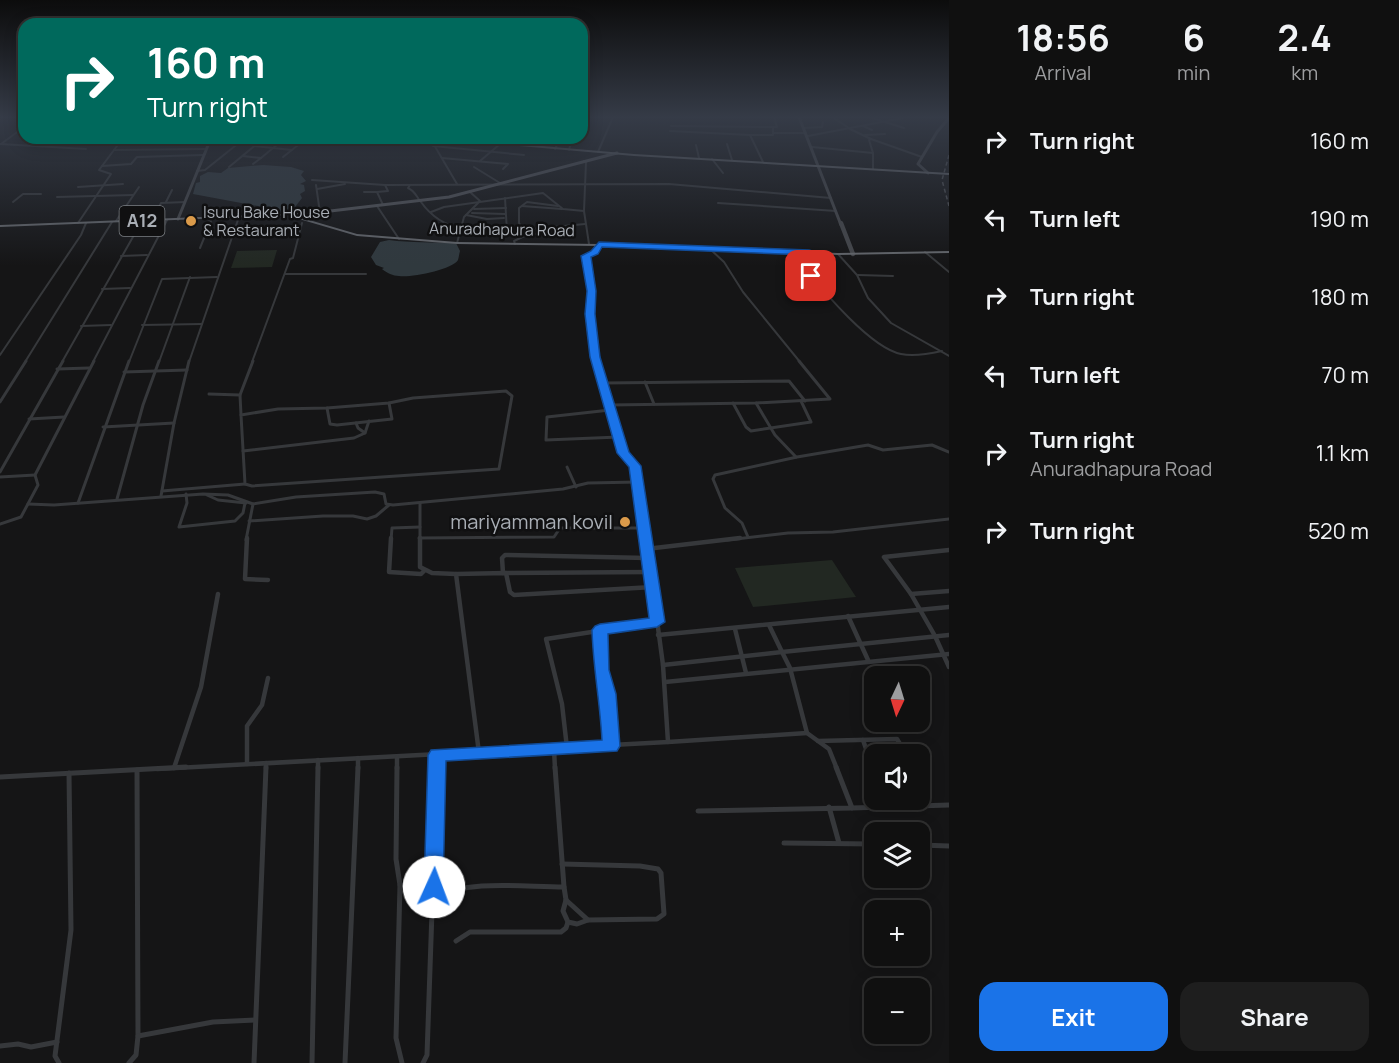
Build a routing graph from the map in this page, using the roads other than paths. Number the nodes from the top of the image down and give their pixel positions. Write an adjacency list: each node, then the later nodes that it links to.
1 (102, 166): 20 (street)
2 (819, 166): 40 (street)
3 (199, 167): 14 (street)
4 (209, 167): 14 (street)
5 (447, 167): 22 (street)
6 (474, 167): 23 (street)
7 (563, 167): 23 (main road)
8 (586, 167): 24 (street)
9 (718, 167): 15 (street)
10 (827, 167): 13 (highway)
11 (873, 167): 13 (street)
12 (921, 167): 16 (street)
13 (873, 170): 16 (highway)
14 (197, 171): 45 (street)
15 (723, 173)
16 (928, 173): 17 (highway)
17 (949, 174)
18 (312, 180): 19 (street)
19 (351, 183): 26 (street); 30 (street)
20 (105, 184): 21 (street); 28 (street); 36 (street)
21 (123, 184)
22 (457, 184): 23 (street); 27 (street)
23 (499, 184): 24 (street); 34 (main road)
24 (585, 184): 40 (street); 54 (street)
25 (316, 185): 30 (street)
26 (385, 185): 27 (street); 33 (street)
27 (410, 185): 41 (street)
28 (78, 187)
29 (139, 187): 37 (street)
30 (317, 189): 57 (street)
31 (171, 190): 44 (street)
32 (364, 192): 33 (street)
33 (377, 192): 47 (street)
34 (470, 192): 41 (main road); 42 (street)
35 (41, 194): 43 (street)
36 (99, 195): 37 (street); 38 (street); 70 (street)
37 (133, 195): 68 (street)
38 (57, 197)
39 (505, 198): 42 (street); 50 (street); 51 (street)
40 (831, 198): 55 (street)
41 (419, 201): 47 (main road); 56 (street)
42 (480, 201): 52 (street); 56 (street)
43 (13, 202)
44 (166, 202): 45 (street); 67 (street)
45 (185, 202): 65 (street)
46 (717, 203): 55 (street)
47 (382, 205): 48 (main road)
48 (377, 206): 57 (main road); 82 (street)
49 (522, 206): 50 (street); 53 (street); 78 (street)
50 (559, 206): 53 (street)
51 (506, 208): 52 (street); 59 (street)
52 (474, 209): 58 (street)
53 (563, 209): 54 (street)
54 (584, 211): 72 (street)
55 (836, 211): 94 (street)
56 (430, 212): 75 (street)
57 (318, 213): 61 (main road)
58 (467, 214): 59 (street); 63 (street); 75 (street)
59 (504, 216): 63 (street); 79 (street)
60 (239, 217): 61 (highway, Anuradhapura Road / A12); 62 (highway, A12); 103 (street)
61 (303, 217): 82 (highway, Anuradhapura Road / A12); 98 (street)
62 (206, 218): 65 (highway, A12); 88 (street)
63 (483, 218): 69 (street)
64 (167, 219): 65 (highway, A12); 67 (highway, A12); 95 (street)
65 (178, 219)
66 (142, 220): 67 (highway, A12); 68 (highway, A12); 96 (street)
67 (153, 220)
68 (114, 221): 71 (highway, A12); 124 (street)
69 (481, 222)
70 (78, 223): 71 (highway, A12); 73 (highway, A12)
71 (86, 223): 112 (street)
72 (585, 224): 74 (street); 86 (street)
73 (0, 226)
74 (565, 226): 76 (street); 81 (street)
75 (460, 228): 80 (street)
76 (540, 229): 78 (street); 81 (street)
77 (432, 231): 80 (street)
78 (524, 231): 79 (street)
79 (507, 232): 80 (street)
80 (460, 233): 83 (street)
81 (542, 233): 84 (street); 85 (street)
82 (399, 239): 83 (highway, Anuradhapura Road / A12)
83 (457, 243): 84 (highway, Anuradhapura Road / A12)
84 (515, 244): 85 (highway, Anuradhapura Road / A12)
85 (541, 244): 86 (highway, Anuradhapura Road / A12)
86 (589, 244): 87 (highway, Anuradhapura Road / A12)
87 (599, 244): 89 (highway, Anuradhapura Road / A12); 120 (street)
88 (200, 248)
89 (710, 249): 92 (highway, Anuradhapura Road / A12); 123 (street)
90 (925, 252): 91 (highway, Anuradhapura Road / A12); 94 (highway, Anuradhapura Road / A12); 97 (street)
91 (949, 252)
92 (809, 253): 93 (highway, Anuradhapura Road / A12); 111 (street)
93 (838, 254): 94 (highway, Anuradhapura Road / A12); 100 (street)
94 (854, 254)
95 (148, 255): 96 (street); 104 (street)
96 (121, 256): 105 (street)
97 (949, 272)
98 (285, 274): 99 (street); 122 (street)
99 (366, 274)
100 (858, 275): 101 (street); 111 (street)
101 (893, 276)
102 (190, 277): 103 (street); 106 (street); 110 (street)
103 (217, 277): 107 (street)
104 (131, 288): 105 (street); 108 (street)
105 (102, 289): 109 (street)
106 (172, 324): 107 (street); 110 (street); 117 (street)
107 (202, 324): 116 (street)
108 (112, 325): 109 (street); 114 (street)
109 (81, 326): 115 (street)
110 (142, 326): 118 (street)
111 (942, 351): 113 (street)
112 (0, 355)
113 (949, 356)
114 (90, 368): 115 (street); 132 (street)
115 (57, 369): 133 (street)
116 (187, 370): 117 (street); 135 (street)
117 (154, 371): 118 (street); 137 (street)
118 (124, 372): 138 (street)
119 (645, 382): 120 (street); 123 (street); 128 (street)
120 (603, 383): 130 (street)
121 (209, 394): 122 (street)
122 (240, 395): 131 (street)
123 (803, 401): 127 (street); 139 (street)
124 (0, 402)
125 (389, 403): 129 (street); 134 (street); 150 (street)
126 (733, 403): 127 (street); 128 (street); 139 (street)
127 (756, 403): 139 (street)
128 (654, 404): 130 (street)
129 (327, 408): 131 (street); 136 (street)
130 (610, 408): 141 (street); 141 (street)
131 (240, 415): 142 (street)
132 (64, 417): 133 (street); 147 (street)
133 (29, 419): 146 (street)
134 (369, 421): 136 (street); 140 (street)
135 (174, 423): 137 (street); 152 (street)
136 (356, 423): 140 (street)
137 (137, 425): 138 (street); 155 (street)
138 (103, 427): 156 (street)
139 (770, 428): 144 (street)
140 (365, 433): 142 (street)
141 (619, 437): 149 (street)
142 (243, 451): 150 (street)
143 (949, 452): 144 (street)
144 (797, 457): 167 (street)
145 (567, 467): 151 (street)
146 (0, 472)
147 (35, 476): 148 (street); 159 (street)
148 (0, 477)
149 (638, 482): 151 (street); 166 (street)
150 (245, 484): 152 (street)
151 (576, 487): 158 (street)
152 (161, 494): 153 (street); 155 (street)
153 (186, 494): 154 (street); 157 (street)
154 (203, 494): 157 (street); 160 (street)
155 (117, 500): 156 (street)
156 (78, 503): 159 (street)
157 (245, 503): 160 (street)
158 (420, 503): 161 (street); 165 (street)
159 (28, 504): 164 (street)
160 (253, 504): 161 (street); 163 (street)
161 (389, 505): 163 (street)
162 (949, 519): 167 (street)
163 (249, 521): 176 (street)
164 (0, 524)
165 (420, 527): 168 (street); 172 (street)
166 (644, 528): 168 (street); 169 (street)
167 (748, 537): 169 (street)
168 (419, 538): 172 (street)
169 (646, 549): 171 (street)
170 (949, 550): 180 (street)
171 (647, 558): 173 (street); 174 (street)
172 (424, 571): 175 (street)
173 (651, 572): 174 (street); 177 (street)
174 (505, 573): 175 (street); 177 (street)
175 (456, 574): 212 (street)
176 (268, 580)
177 (653, 587): 184 (street)
178 (949, 591): 180 (street)
179 (218, 594): 219 (street)
180 (911, 594): 182 (street)
181 (949, 607): 182 (street)
182 (919, 609): 183 (street); 190 (street)
183 (848, 616): 185 (street); 191 (street)
184 (657, 622): 187 (street); 188 (street)
185 (769, 625): 186 (street); 192 (street)
186 (735, 629): 188 (street); 195 (street)
187 (600, 630): 209 (street); 210 (street)
188 (658, 635): 197 (street)
189 (949, 635): 190 (street)
190 (935, 636): 191 (street); 193 (street)
191 (860, 643): 192 (street); 196 (street)
192 (782, 652): 195 (street); 199 (street)
193 (942, 654): 194 (street); 196 (street); 198 (street)
194 (949, 654)
195 (741, 656): 197 (street); 200 (street)
196 (868, 660): 199 (street)
197 (663, 665): 202 (street)
198 (949, 667)
199 (790, 668): 200 (street); 203 (street)
200 (746, 673): 202 (street)
201 (268, 678): 217 (street)
202 (665, 682): 206 (street)
203 (807, 733): 205 (street); 206 (street)
204 (863, 740): 205 (street); 207 (street); 208 (street)
205 (817, 741): 226 (street)
206 (668, 742): 209 (street)
207 (864, 744)
208 (901, 744)
209 (611, 746): 210 (street)
210 (567, 748): 211 (street)
211 (554, 749): 212 (street); 234 (street)
212 (479, 753): 213 (street)
213 (437, 755): 214 (street); 236 (street)
214 (397, 757): 215 (street); 235 (street)
215 (358, 758): 216 (street); 251 (street)
216 (318, 760): 218 (street); 250 (street)
217 (247, 764): 218 (street); 219 (street)
218 (266, 764): 243 (street)
219 (174, 768): 220 (street)
220 (137, 770): 221 (street); 244 (street)
221 (69, 773): 222 (street); 245 (street)
222 (0, 777)
223 (949, 805): 224 (street)
224 (930, 806)
225 (829, 807): 226 (street); 228 (street); 230 (street)
226 (852, 808): 227 (street)
227 (864, 808)
228 (698, 811)
229 (784, 843): 230 (street)
230 (839, 843): 231 (street)
231 (864, 844)
232 (930, 845): 233 (street)
233 (949, 846)
234 (562, 864): 237 (street); 240 (street)
235 (400, 885): 236 (street); 252 (street)
236 (434, 887): 238 (street)
237 (564, 887): 238 (street); 239 (street)
238 (432, 898): 253 (street)
239 (566, 900): 240 (street); 241 (street)
240 (588, 920): 241 (street)
241 (568, 922): 242 (street)
242 (456, 941)
243 (255, 1020): 244 (street); 249 (street)
244 (138, 1036): 248 (street)
245 (57, 1042): 246 (street); 247 (street)
246 (0, 1046)
247 (59, 1063)
248 (129, 1063)
249 (254, 1063)
250 (312, 1063)
251 (345, 1063)
252 (402, 1063)
253 (423, 1063)

